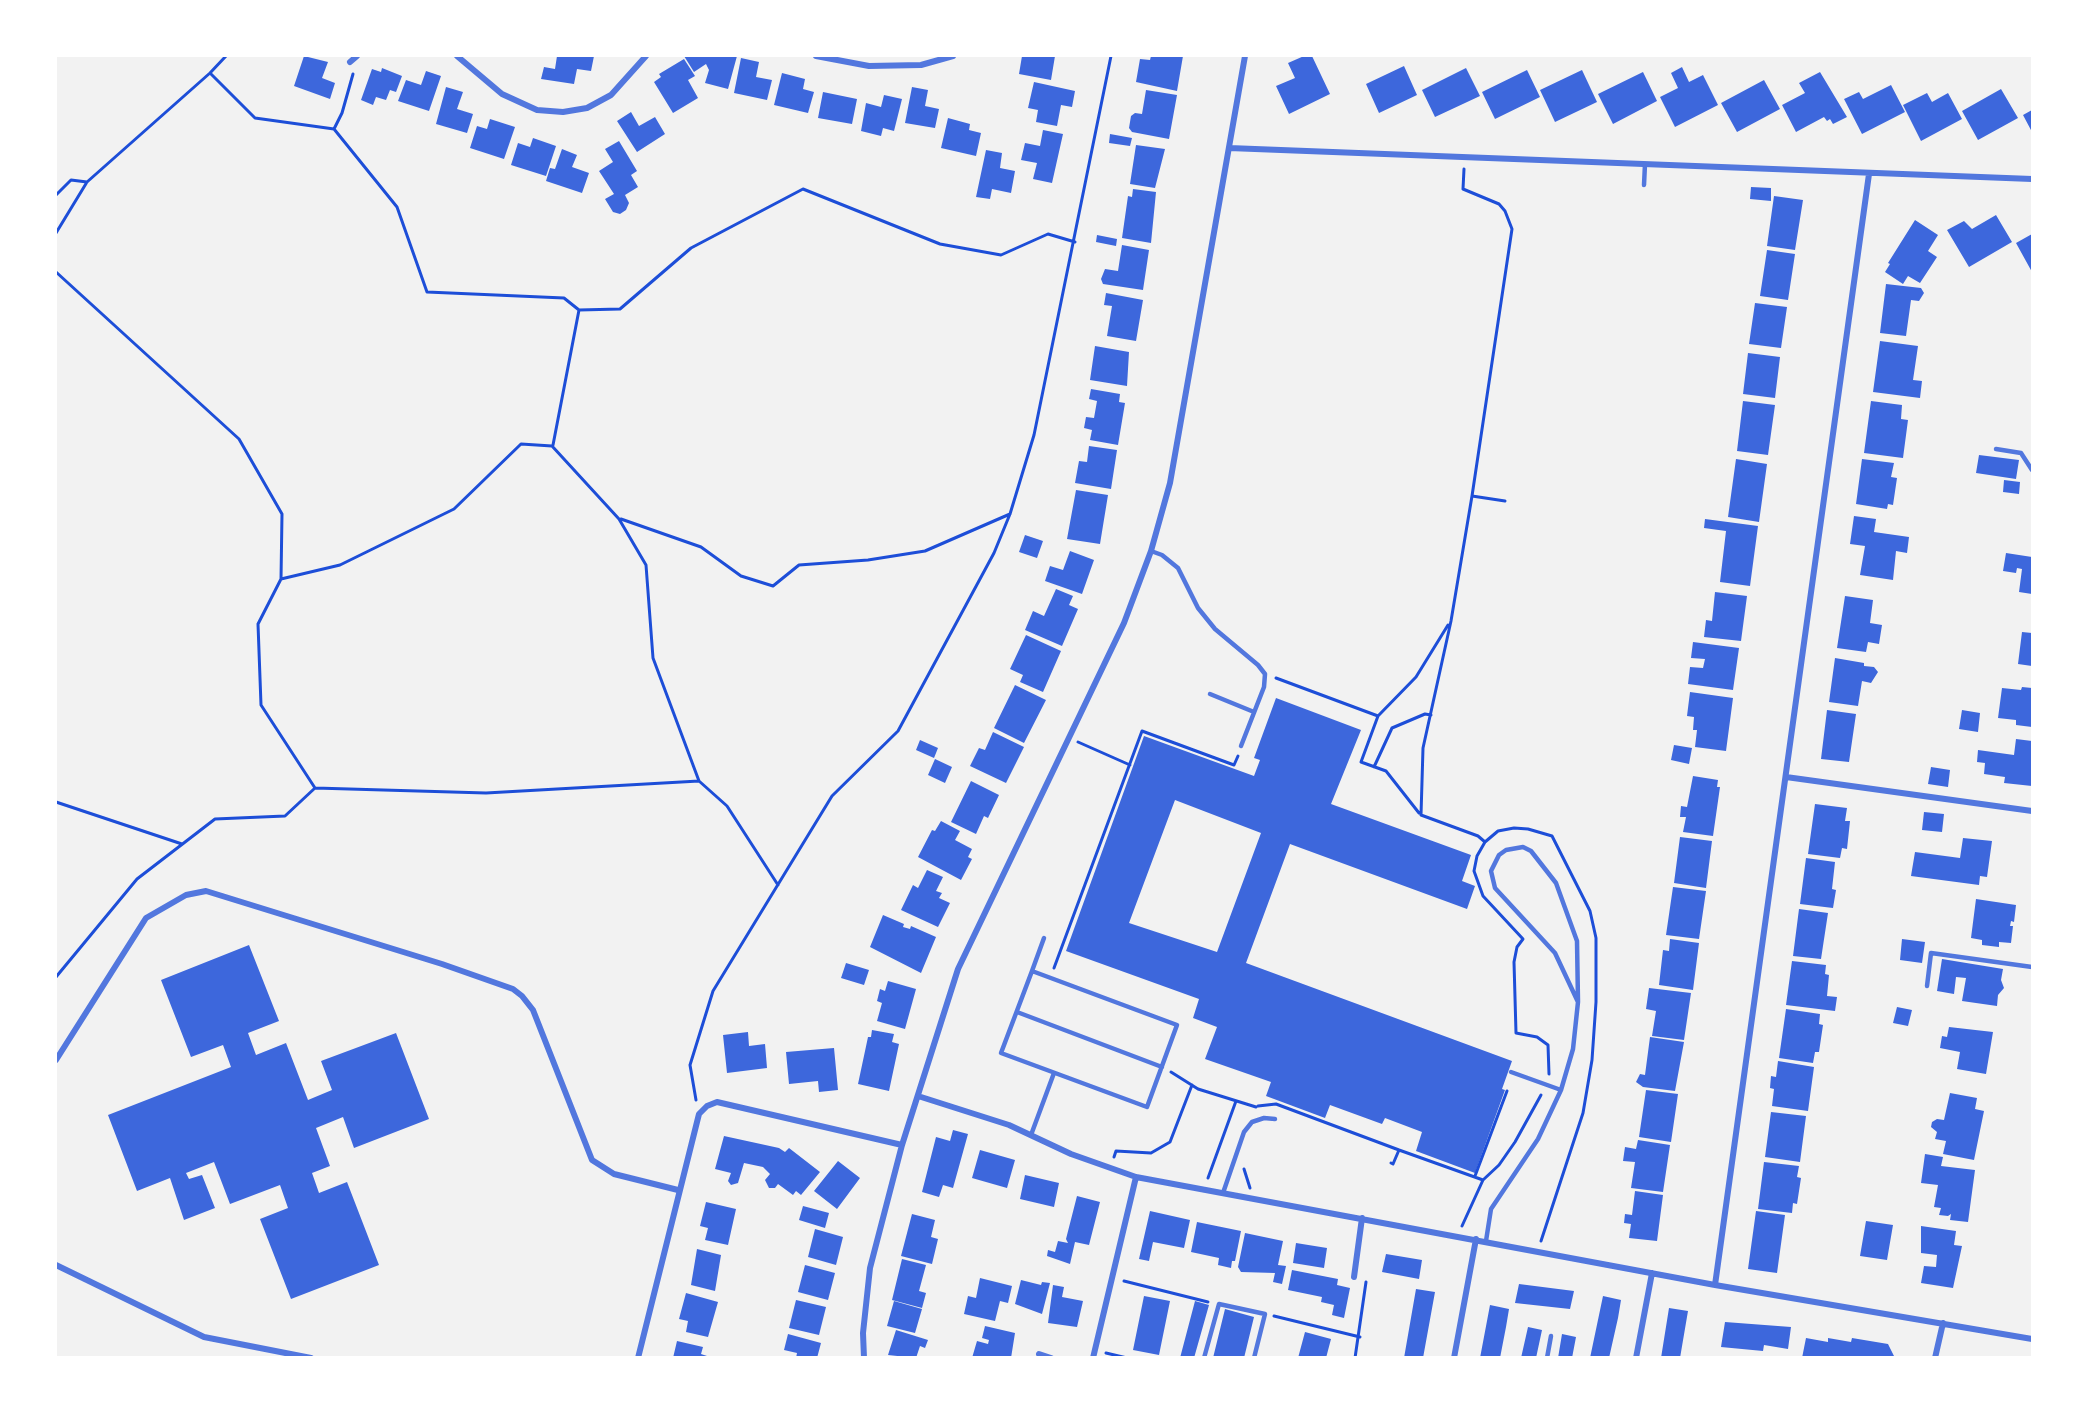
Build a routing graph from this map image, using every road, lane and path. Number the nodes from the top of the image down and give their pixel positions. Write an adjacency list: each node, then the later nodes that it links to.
1 (226, 56): 10 (path)
2 (357, 56): 9 (street)
3 (458, 56): 4 (street)
4 (646, 56)
5 (816, 56): 6 (street)
6 (953, 56)
7 (1111, 56): 21 (path)
8 (1245, 56): 12 (street)
9 (350, 63): 11 (path)
10 (210, 73): 11 (path); 17 (path)
11 (334, 129): 23 (path)
12 (1229, 148): 13 (street); 31 (street)
13 (1466, 158): 14 (street); 27 (path)
14 (1645, 164): 15 (street); 18 (lane)
15 (1869, 174): 16 (street); 43 (street)
16 (2032, 179)
17 (87, 182): 19 (path); 20 (path)
18 (1644, 185)
19 (56, 195)
20 (56, 233)
21 (1075, 242): 23 (path); 29 (path)
22 (56, 272): 32 (path)
23 (579, 310): 24 (path)
24 (552, 446): 30 (path); 32 (path)
25 (1995, 449): 26 (lane)
26 (2032, 470)
27 (1472, 496): 28 (path); 33 (path)
28 (1504, 501)
29 (1010, 514): 30 (path); 51 (path)
30 (619, 519): 44 (path)
31 (1151, 551): 34 (lane); 68 (street)
32 (281, 579): 45 (path)
33 (1451, 621): 37 (path); 38 (path)
34 (1265, 674): 36 (lane); 38 (path)
35 (1210, 694): 36 (lane)
36 (1254, 712): 40 (lane)
37 (1431, 715): 42 (path); 48 (path)
38 (1378, 716): 42 (path)
39 (1079, 743): 41 (path)
40 (1241, 746): 41 (path)
41 (1130, 765): 56 (path)
42 (1374, 767): 48 (path)
43 (1786, 777): 47 (street); 97 (street)
44 (699, 781): 45 (path); 51 (path)
45 (315, 788): 50 (path)
46 (56, 802): 50 (path)
47 (2032, 811)
48 (1420, 815): 49 (path)
49 (1485, 842): 65 (path); 91 (path)
50 (182, 844): 55 (path)
51 (778, 885): 71 (path)
52 (1044, 938): 54 (lane)
53 (2032, 967): 57 (lane)
54 (1032, 971): 56 (lane); 59 (lane)
55 (56, 976)
56 (1050, 978): 61 (lane)
57 (1927, 986)
58 (1578, 1002): 58 (lane); 66 (lane)
59 (1017, 1012): 61 (lane); 63 (lane)
60 (56, 1060): 83 (street)
61 (1162, 1067): 63 (lane); 64 (path)
62 (1511, 1072): 65 (lane)
63 (1054, 1073): 74 (lane)
64 (1192, 1085): 69 (path); 79 (path)
65 (1545, 1085): 66 (lane); 82 (path)
66 (1561, 1090): 90 (lane)
67 (1507, 1091): 80 (path)
68 (918, 1096): 74 (street); 75 (street)
69 (1236, 1101): 70 (path); 84 (path)
70 (1256, 1107): 73 (path); 76 (path)
71 (699, 1114): 75 (street); 83 (street)
72 (1275, 1119): 73 (lane)
73 (1260, 1120): 85 (lane)
74 (1031, 1135): 79 (street)
75 (902, 1145): 108 (street)
76 (1399, 1150): 78 (path); 80 (path)
77 (1248, 1158): 86 (path)
78 (1391, 1163)
79 (1110, 1170): 81 (street)
80 (1475, 1176): 82 (path)
81 (1136, 1177): 84 (street); 95 (street)
82 (1483, 1180): 88 (path)
83 (678, 1190): 107 (street)
84 (1206, 1190): 85 (street)
85 (1223, 1193): 86 (street)
86 (1248, 1198): 87 (street)
87 (1362, 1218): 88 (street); 94 (street)
88 (1460, 1236): 89 (street)
89 (1476, 1239): 90 (street); 114 (street)
90 (1486, 1241): 91 (street)
91 (1539, 1252): 93 (street)
92 (56, 1265): 106 (street)
93 (1652, 1273): 97 (street); 116 (street)
94 (1354, 1277)
95 (1112, 1278): 98 (path); 105 (street)
96 (1366, 1279): 102 (path)
97 (1715, 1285): 100 (street)
98 (1218, 1304): 99 (lane); 111 (lane)
99 (1265, 1314): 102 (path); 112 (lane)
100 (1943, 1323): 103 (street); 117 (street)
101 (1551, 1336): 115 (lane)
102 (1360, 1337): 113 (path)
103 (2032, 1339)
104 (1039, 1354): 109 (street)
105 (1094, 1354): 110 (path)
106 (311, 1358)
107 (638, 1358)
108 (864, 1358)
109 (1051, 1358)
110 (1127, 1358)
111 (1204, 1358)
112 (1254, 1358)
113 (1355, 1358)
114 (1455, 1358)
115 (1547, 1358)
116 (1636, 1358)
117 (1935, 1358)

